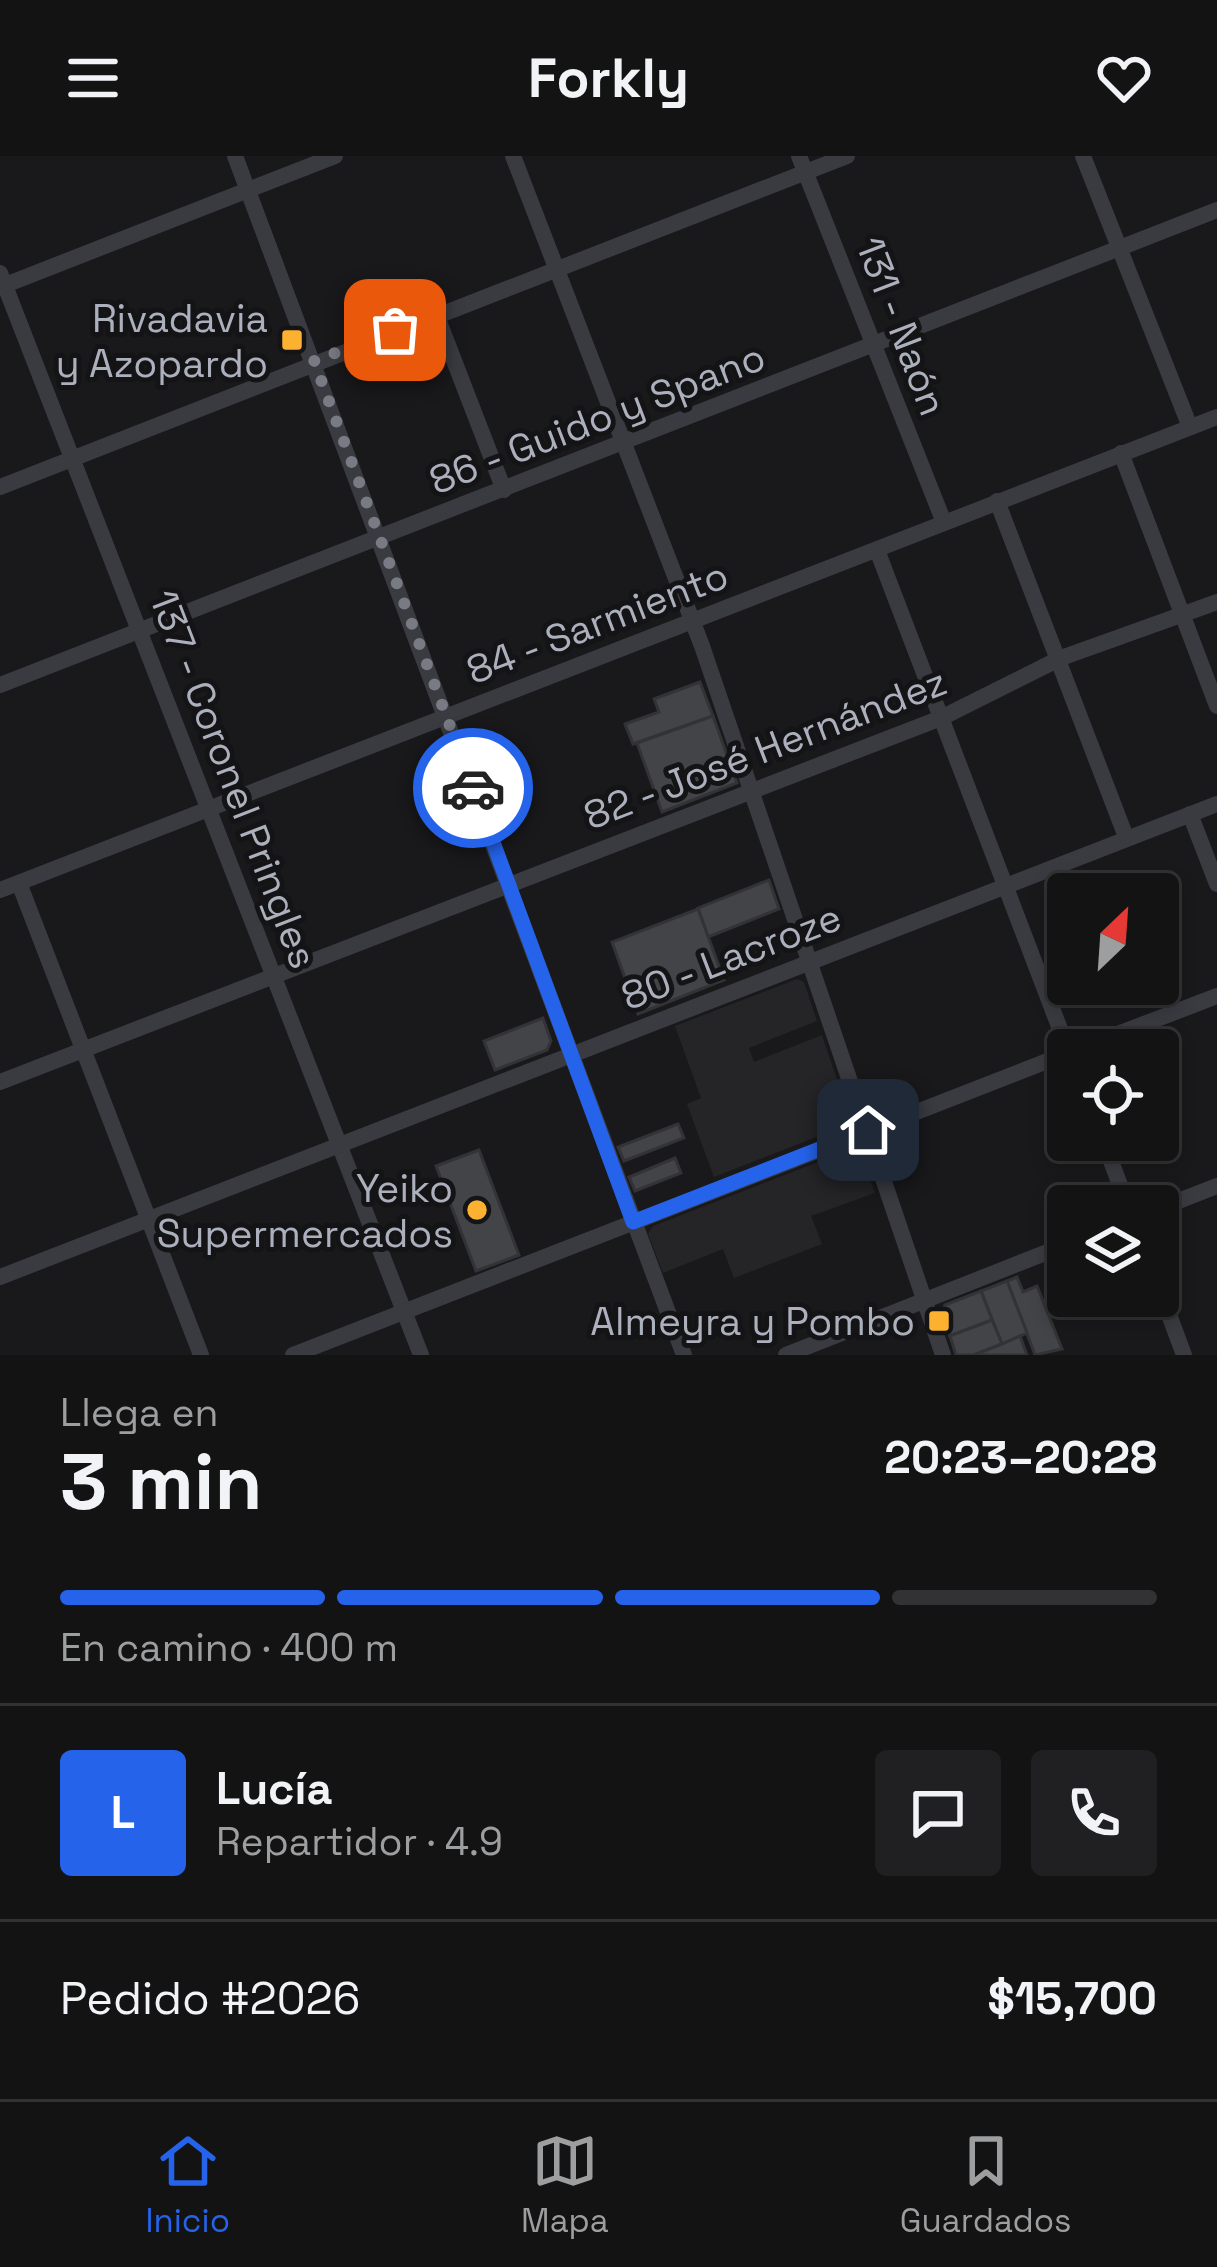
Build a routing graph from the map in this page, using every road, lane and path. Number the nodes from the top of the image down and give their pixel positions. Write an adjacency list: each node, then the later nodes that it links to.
1 (235, 156): 7 (street)
2 (335, 156): 7 (street)
3 (513, 156): 10 (street)
4 (847, 156): 6 (street)
5 (1083, 156): 9 (street)
6 (802, 164): 10 (street); 13 (street, 131 - Naón)
7 (248, 191): 11 (street); 14 (street)
8 (1217, 210): 9 (street, 86 - Guido y Spano)
9 (1120, 250): 13 (street, 86 - Guido y Spano); 16 (street)
10 (556, 266): 12 (street); 17 (street)
11 (2, 281): 19 (street, 137 - Coronel Pringles)
12 (436, 314): 14 (street); 21 (street)
13 (875, 347): 17 (street, 86 - Guido y Spano); 23 (street, 131 - Naón)
14 (314, 361): 19 (street); 24 (street)
15 (1217, 417): 16 (street, 84 - Sarmiento)
16 (1190, 427): 18 (street, 84 - Sarmiento)
17 (626, 444): 21 (street, 86 - Guido y Spano); 28 (street)
18 (1121, 453): 22 (street, 84 - Sarmiento); 27 (street)
19 (74, 458): 20 (street); 29 (street, 137 - Coronel Pringles)
20 (0, 487)
21 (504, 490): 24 (street, 86 - Guido y Spano)
22 (997, 501): 23 (street, 84 - Sarmiento); 30 (street)
23 (943, 520): 25 (street, 84 - Sarmiento)
24 (381, 535): 29 (street, 86 - Guido y Spano); 33 (street)
25 (877, 550): 28 (street, 84 - Sarmiento); 34 (street)
26 (1217, 602): 27 (street, 82 - José Hernández)
27 (1182, 612): 30 (street, 82 - José Hernández); 32 (street)
28 (693, 620): 33 (street, 84 - Sarmiento); 35 (street)
29 (141, 628): 31 (street, 86 - Guido y Spano); 37 (street, 137 - Coronel Pringles)
30 (1061, 658): 34 (street, 82 - José Hernández); 39 (street)
31 (0, 686)
32 (1217, 706)
33 (446, 716): 37 (street, 84 - Sarmiento); 41 (street)
34 (941, 718): 35 (street, 82 - José Hernández); 43 (street)
35 (753, 790): 41 (street, 82 - José Hernández); 45 (street)
36 (1217, 804): 38 (street, 80 - Lacroze)
37 (209, 806): 40 (street, 84 - Sarmiento); 46 (street, 137 - Coronel Pringles)
38 (1190, 814): 39 (street, 80 - Lacroze); 42 (street)
39 (1126, 837): 43 (street, 80 - Lacroze)
40 (19, 883): 44 (street, 84 - Sarmiento); 50 (street)
41 (508, 884): 46 (street, 82 - José Hernández); 51 (street)
42 (1217, 884)
43 (1004, 887): 45 (street, 80 - Lacroze); 48 (street)
44 (0, 890)
45 (812, 961): 51 (street, 80 - Lacroze); 54 (street)
46 (274, 977): 50 (street, 82 - José Hernández); 55 (street, 137 - Coronel Pringles)
47 (1217, 996): 49 (street)
48 (1062, 1029)
49 (1129, 1029)
50 (83, 1050): 53 (street, 82 - José Hernández); 58 (street)
51 (572, 1052): 55 (street, 80 - Lacroze); 59 (street)
52 (1047, 1060): 54 (street)
53 (0, 1082)
54 (868, 1130): 59 (street); 62 (street)
55 (340, 1144): 58 (street, 80 - Lacroze); 63 (street, 137 - Coronel Pringles)
56 (1217, 1186): 57 (street)
57 (1179, 1201)
58 (149, 1219): 61 (street, 80 - Lacroze); 66 (street)
59 (633, 1222): 63 (street); 69 (street)
60 (1047, 1252): 62 (street)
61 (0, 1277)
62 (925, 1300): 65 (street); 71 (street)
63 (404, 1310): 67 (street); 68 (street, 137 - Coronel Pringles)
64 (1170, 1317): 72 (street)
65 (810, 1351): 70 (street)
66 (201, 1355)
67 (293, 1355)
68 (421, 1355)
69 (684, 1355)
70 (785, 1355)
71 (943, 1355)
72 (1184, 1355)

